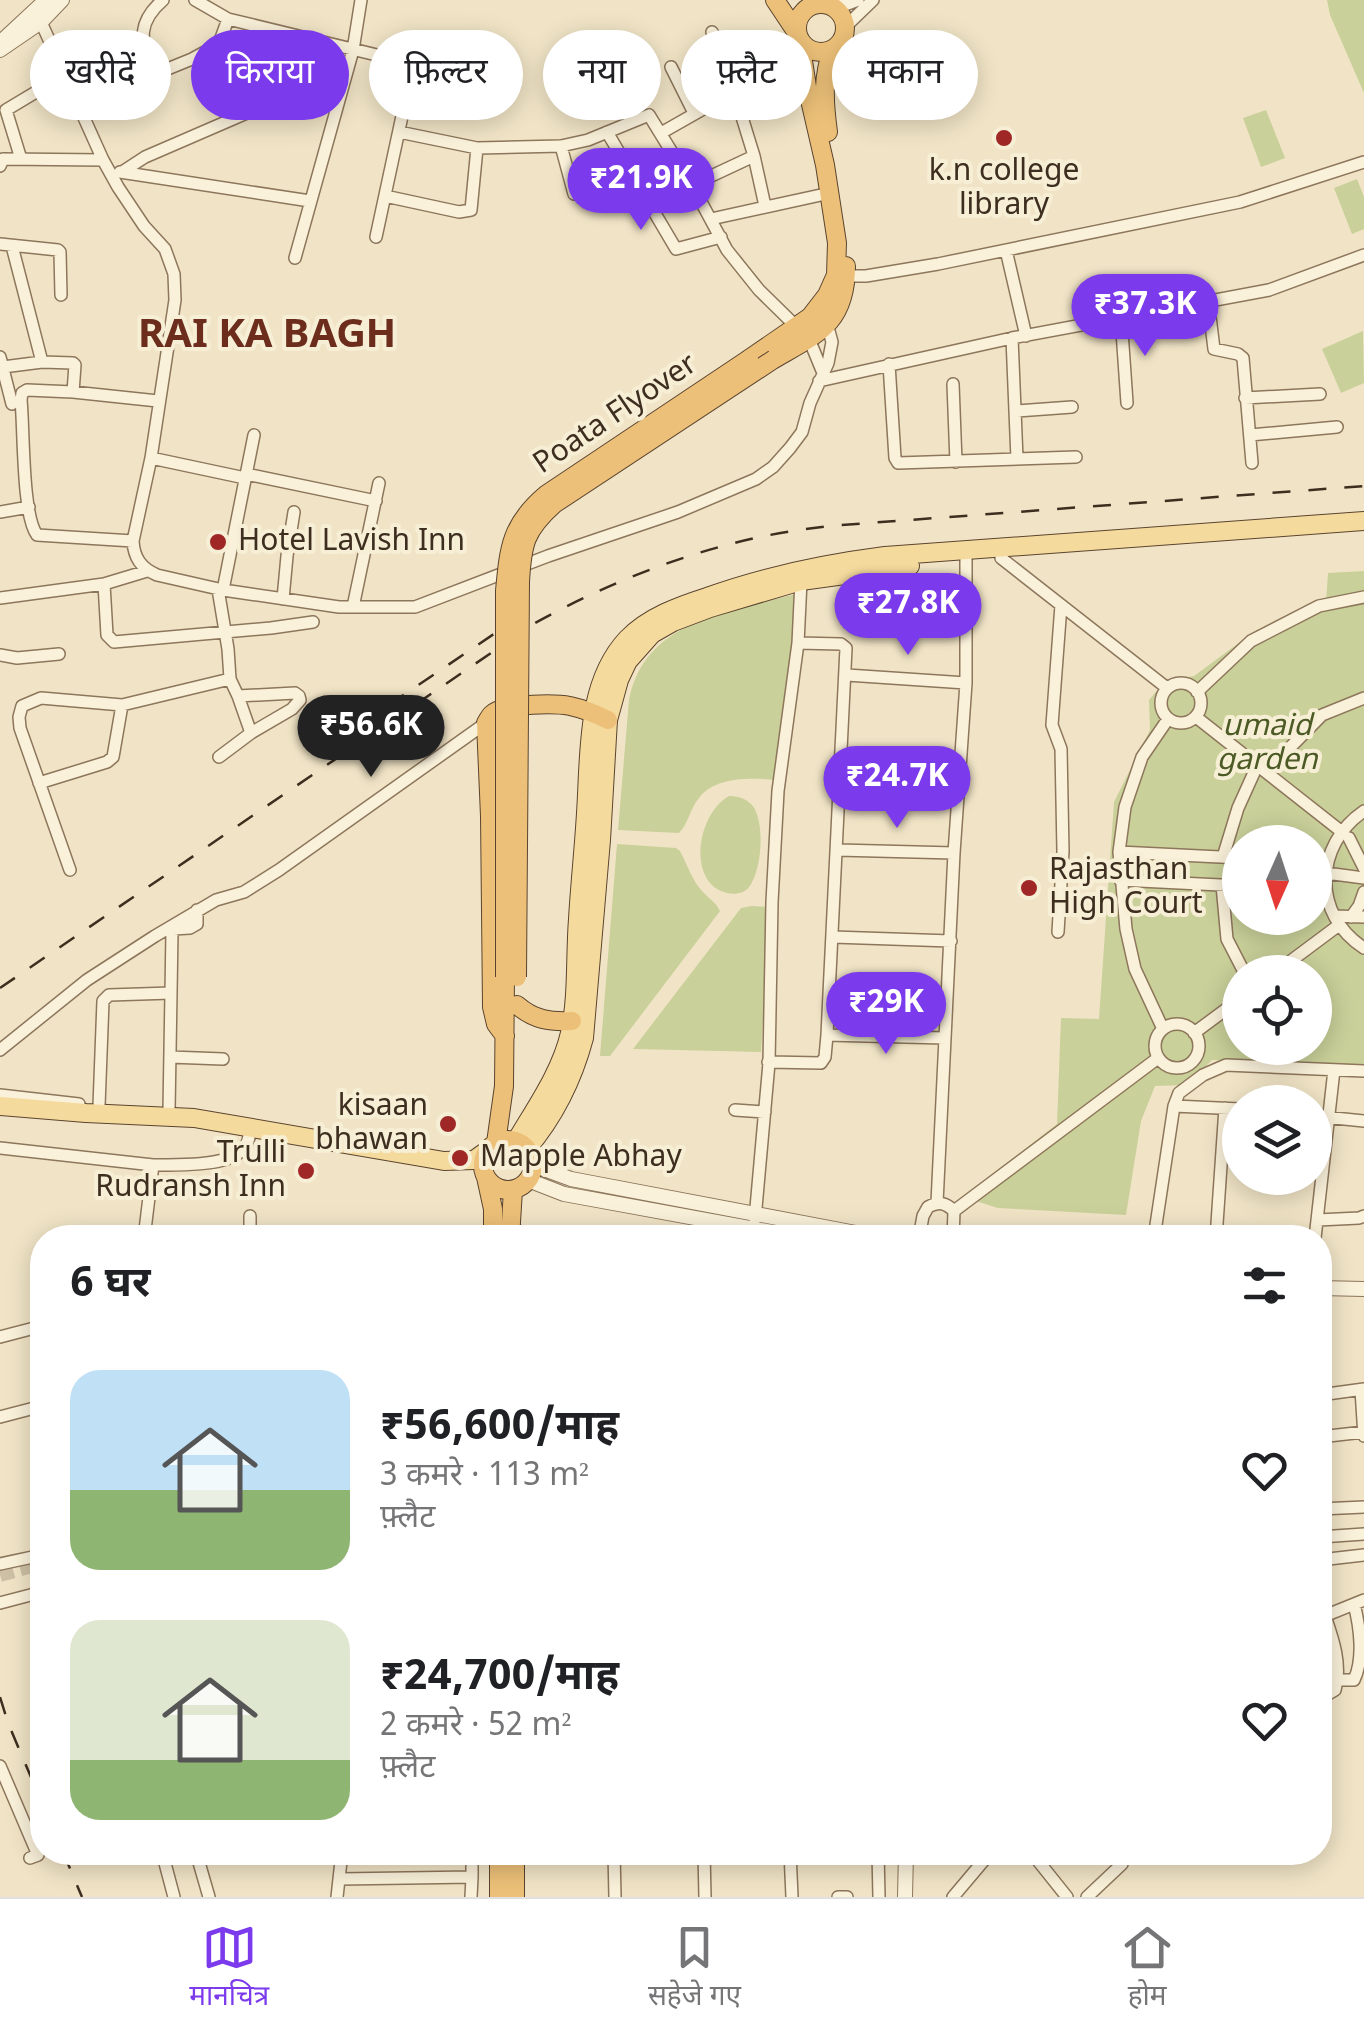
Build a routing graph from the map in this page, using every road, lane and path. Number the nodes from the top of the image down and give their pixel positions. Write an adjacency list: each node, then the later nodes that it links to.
1 (46, 0): 10 (street)
2 (62, 0): 10 (street)
3 (163, 0): 13 (street)
4 (195, 0): 11 (street)
5 (361, 0): 20 (street)
6 (775, 0): 15 (highway)
7 (858, 0): 9 (street)
8 (873, 0): 12 (street)
9 (821, 3): 12 (highway); 16 (highway)
10 (35, 11): 18 (street)
11 (228, 19): 14 (street); 24 (street)
12 (845, 27): 17 (highway)
13 (142, 30)
14 (271, 30)
15 (792, 30)
16 (797, 30)
17 (845, 30)
18 (0, 46)
19 (349, 49): 20 (street)
20 (353, 50): 22 (street); 49 (street)
21 (832, 51): 58 (highway)
22 (369, 54)
23 (671, 66): 25 (street)
24 (171, 67)
25 (681, 86)
26 (30, 95): 28 (street)
27 (812, 104): 46 (highway)
28 (3, 111): 40 (street)
29 (85, 120): 41 (street)
30 (230, 120): 44 (street)
31 (401, 120): 34 (street)
32 (682, 120): 36 (street)
33 (745, 120): 39 (street)
34 (399, 132): 38 (street); 48 (street)
35 (608, 132): 36 (street); 37 (street); 53 (street)
36 (661, 132): 45 (street)
37 (562, 146): 38 (street); 47 (street)
38 (477, 148): 48 (street)
39 (754, 156): 45 (street); 50 (street)
40 (21, 160): 41 (street); 43 (street)
41 (103, 160): 44 (street)
42 (1364, 162): 55 (street)
43 (0, 166)
44 (116, 172): 49 (street); 74 (street)
45 (692, 185): 51 (street)
46 (830, 193): 50 (street); 58 (highway)
47 (574, 194)
48 (385, 196): 52 (street)
49 (310, 201): 57 (street)
50 (765, 206): 51 (street)
51 (711, 219): 53 (street)
52 (376, 237)
53 (721, 238): 64 (street)
54 (6, 245): 59 (street); 67 (street)
55 (1006, 250): 58 (street); 65 (street)
56 (1364, 255): 60 (street)
57 (295, 258)
58 (841, 276): 61 (highway); 63 (highway)
59 (61, 295)
60 (1208, 300): 62 (street); 73 (street)
61 (819, 308): 63 (street); 64 (highway)
62 (1122, 317): 65 (street); 76 (street)
63 (829, 326): 64 (highway); 69 (street)
64 (804, 333): 69 (street); 154 (highway, Poata Flyover, bridge); 154 (highway, Poata Flyover, bridge)
65 (1019, 337): 68 (street); 78 (street)
66 (2, 362): 67 (street); 75 (street)
67 (42, 362): 71 (street)
68 (889, 364): 69 (street); 85 (street)
69 (821, 377): 106 (street)
70 (953, 384): 85 (street)
71 (73, 392): 74 (street); 75 (street)
72 (1320, 394): 73 (street)
73 (1245, 398): 81 (street)
74 (158, 401): 83 (street)
75 (11, 403): 90 (street)
76 (1127, 404)
77 (1072, 406): 78 (street)
78 (1017, 411): 84 (street)
79 (1337, 427): 81 (street)
80 (254, 435): 87 (street)
81 (1250, 435): 86 (street)
82 (1076, 457): 84 (street)
83 (150, 458): 87 (street); 95 (street)
84 (1017, 459): 85 (street)
85 (956, 462)
86 (1252, 464)
87 (245, 476): 89 (street); 101 (street)
88 (380, 483): 89 (street)
89 (376, 501): 106 (street)
90 (29, 507): 91 (street); 95 (street)
91 (0, 512)
92 (294, 512): 104 (street)
93 (1364, 522): 96 (main road)
94 (1364, 531): 97 (main road)
95 (133, 541): 98 (street)
96 (966, 558): 97 (main road); 99 (main road); 114 (street); 121 (main road)
97 (1002, 558): 105 (street)
98 (148, 571): 100 (street); 101 (street)
99 (801, 581): 109 (street); 121 (main road)
100 (104, 584): 102 (street); 108 (street)
101 (221, 589): 104 (street); 108 (street)
102 (0, 598)
103 (1364, 598): 116 (street)
104 (283, 599): 106 (street)
105 (1061, 605): 115 (street); 149 (street)
106 (353, 607)
107 (313, 622): 108 (street)
108 (225, 630): 113 (street)
109 (798, 643): 112 (street); 170 (street)
110 (59, 654): 111 (street)
111 (0, 655)
112 (846, 675): 114 (street); 133 (street)
113 (230, 679): 117 (street); 119 (street)
114 (966, 683): 136 (street)
115 (1168, 688): 116 (street); 122 (street)
116 (1197, 692): 120 (street)
117 (238, 696): 124 (street); 124 (street)
118 (1364, 698): 126 (street)
119 (122, 704): 127 (street); 127 (street)
120 (1196, 716): 122 (street); 126 (street)
121 (601, 717): 123 (highway); 132 (main road)
122 (1168, 718): 134 (street)
123 (486, 723): 145 (street); 164 (highway)
124 (251, 732): 125 (street)
125 (218, 756)
126 (1262, 769): 129 (street); 130 (street)
127 (39, 784): 140 (street)
128 (1364, 810): 130 (street)
129 (1233, 825)
130 (1343, 836): 131 (street); 135 (street); 138 (street)
131 (1364, 839)
132 (592, 850): 160 (main road); 189 (main road)
133 (838, 850): 136 (street); 150 (street)
134 (1119, 852): 137 (street); 142 (street)
135 (1332, 852)
136 (954, 853): 151 (street)
137 (1222, 857)
138 (1364, 868)
139 (1332, 869): 141 (street)
140 (70, 870)
141 (1364, 878)
142 (1120, 880): 143 (street); 161 (street)
143 (1222, 886)
144 (1364, 892): 147 (street)
145 (196, 910): 155 (street); 156 (street)
146 (1332, 911): 148 (street)
147 (1357, 917): 148 (street)
148 (1337, 920): 152 (street); 153 (street)
149 (1058, 932)
150 (832, 937): 151 (street); 163 (street)
151 (951, 941): 165 (street)
152 (1364, 948)
153 (1296, 955)
154 (511, 977): 158 (highway, Poata Flyover); 164 (highway, Poata Flyover)
155 (87, 980): 157 (street); 166 (street)
156 (171, 993): 157 (street); 167 (street)
157 (105, 997): 176 (street)
158 (517, 1005): 160 (highway); 189 (highway, Poata Flyover)
159 (1222, 1012): 162 (street)
160 (572, 1021): 189 (main road)
161 (1163, 1029): 162 (street); 168 (street)
162 (1194, 1033): 168 (street)
163 (828, 1035): 165 (street); 170 (street)
164 (505, 1036): 189 (highway, Poata Flyover)
165 (945, 1038): 193 (street)
166 (0, 1050)
167 (170, 1057): 169 (street); 179 (street)
168 (1158, 1058): 194 (street)
169 (223, 1059)
170 (768, 1062): 181 (street)
171 (1334, 1070): 172 (street); 173 (street); 177 (street)
172 (1364, 1071)
173 (1332, 1089)
174 (0, 1095): 176 (street)
175 (0, 1106): 185 (main road)
176 (99, 1106): 179 (street)
177 (1174, 1106): 178 (street); 207 (street)
178 (1222, 1108)
179 (169, 1110): 186 (street)
180 (735, 1110): 181 (street)
181 (765, 1112): 198 (street)
182 (0, 1117): 185 (main road)
183 (1332, 1118): 184 (street)
184 (1364, 1121)
185 (194, 1124): 186 (main road)
186 (247, 1127): 189 (main road); 190 (street); 191 (main road)
187 (0, 1148): 190 (street)
188 (1222, 1151): 208 (street)
189 (514, 1157): 191 (highway); 191 (highway); 198 (street); 202 (highway)
190 (153, 1165): 199 (street)
191 (485, 1175): 201 (highway)
192 (1321, 1195): 197 (street)
193 (938, 1203): 194 (street); 205 (street)
194 (954, 1212): 206 (street)
195 (250, 1216): 200 (street)
196 (1364, 1216): 197 (street)
197 (1318, 1220): 209 (street)
198 (755, 1221): 203 (street); 204 (street)
199 (146, 1225)
200 (250, 1225)
201 (499, 1225)
202 (505, 1225)
203 (767, 1225)
204 (785, 1225)
205 (921, 1225)
206 (954, 1225)
207 (1156, 1225)
208 (1217, 1225)
209 (1317, 1225)
210 (1332, 1288): 211 (street)
211 (1364, 1289)
212 (30, 1329): 213 (street)
213 (0, 1338)
214 (1362, 1389): 215 (street); 218 (street)
215 (1332, 1393)
216 (30, 1409): 217 (street)
217 (0, 1417)
218 (1364, 1434): 219 (street)
219 (1332, 1436)
220 (1364, 1507): 221 (street)
221 (1332, 1508)
222 (1364, 1534): 223 (street)
223 (1332, 1536)
224 (1364, 1555): 226 (street)
225 (30, 1558): 227 (street)
226 (1332, 1559)
227 (0, 1564)
228 (30, 1595): 230 (street)
229 (1359, 1602): 231 (street); 233 (street)
230 (0, 1604)
231 (1332, 1612)
232 (1332, 1639): 233 (street)
233 (1338, 1680): 234 (street)
234 (1332, 1692)
235 (0, 1766): 236 (street)
236 (30, 1836)
237 (165, 1865): 253 (street)
238 (200, 1865): 254 (street)
239 (341, 1865): 252 (street)
240 (472, 1865): 251 (street)
241 (500, 1865): 257 (highway)
242 (515, 1865): 258 (highway)
243 (614, 1865): 259 (street)
244 (704, 1865): 260 (street)
245 (791, 1865): 261 (street)
246 (878, 1865): 262 (street)
247 (910, 1865): 263 (street)
248 (981, 1865): 264 (street)
249 (1042, 1865): 265 (street)
250 (1121, 1865): 266 (street)
251 (472, 1877): 252 (street); 256 (street)
252 (340, 1879): 255 (street)
253 (174, 1897)
254 (209, 1897)
255 (336, 1897)
256 (472, 1897)
257 (499, 1897)
258 (515, 1897)
259 (615, 1897)
260 (705, 1897)
261 (792, 1897)
262 (879, 1897)
263 (909, 1897)
264 (953, 1897)
265 (1068, 1897)
266 (1087, 1897)

